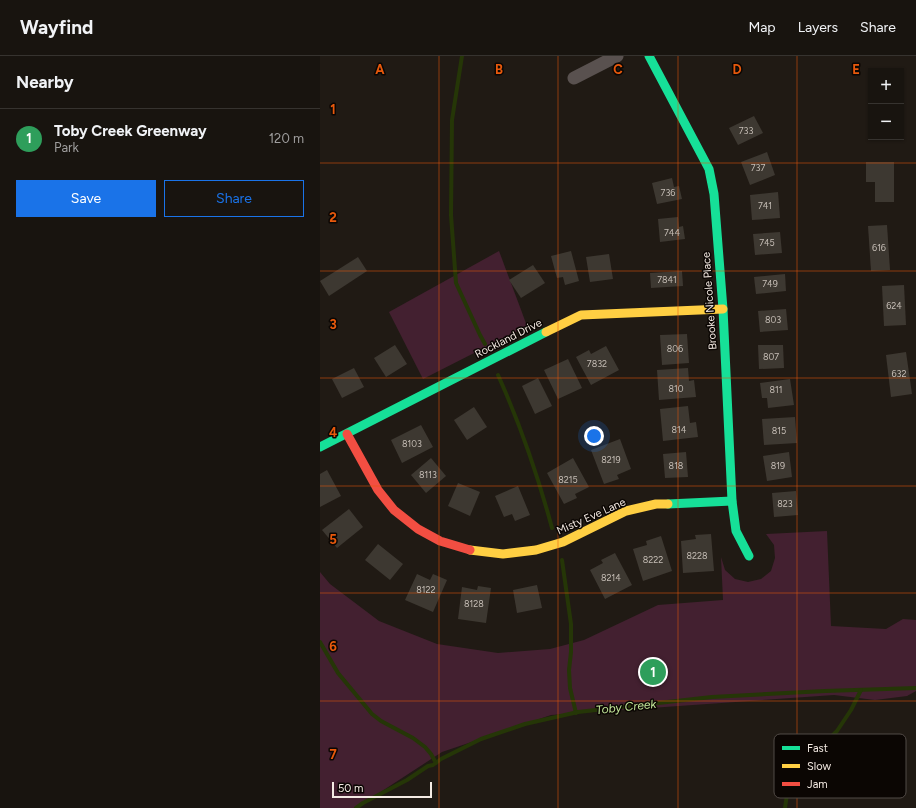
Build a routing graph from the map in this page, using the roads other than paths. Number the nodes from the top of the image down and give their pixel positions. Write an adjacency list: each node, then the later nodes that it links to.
1 (616, 56): 3 (street)
2 (649, 56): 4 (street, Brooke Nicole Place)
3 (574, 78)
4 (723, 309): 5 (street, Rockland Drive); 7 (street, Brooke Nicole Place)
5 (347, 434): 6 (street, Rockland Drive); 7 (street, Misty Eve Lane)
6 (320, 447)
7 (732, 501): 8 (street, Brooke Nicole Place)
8 (749, 556)

